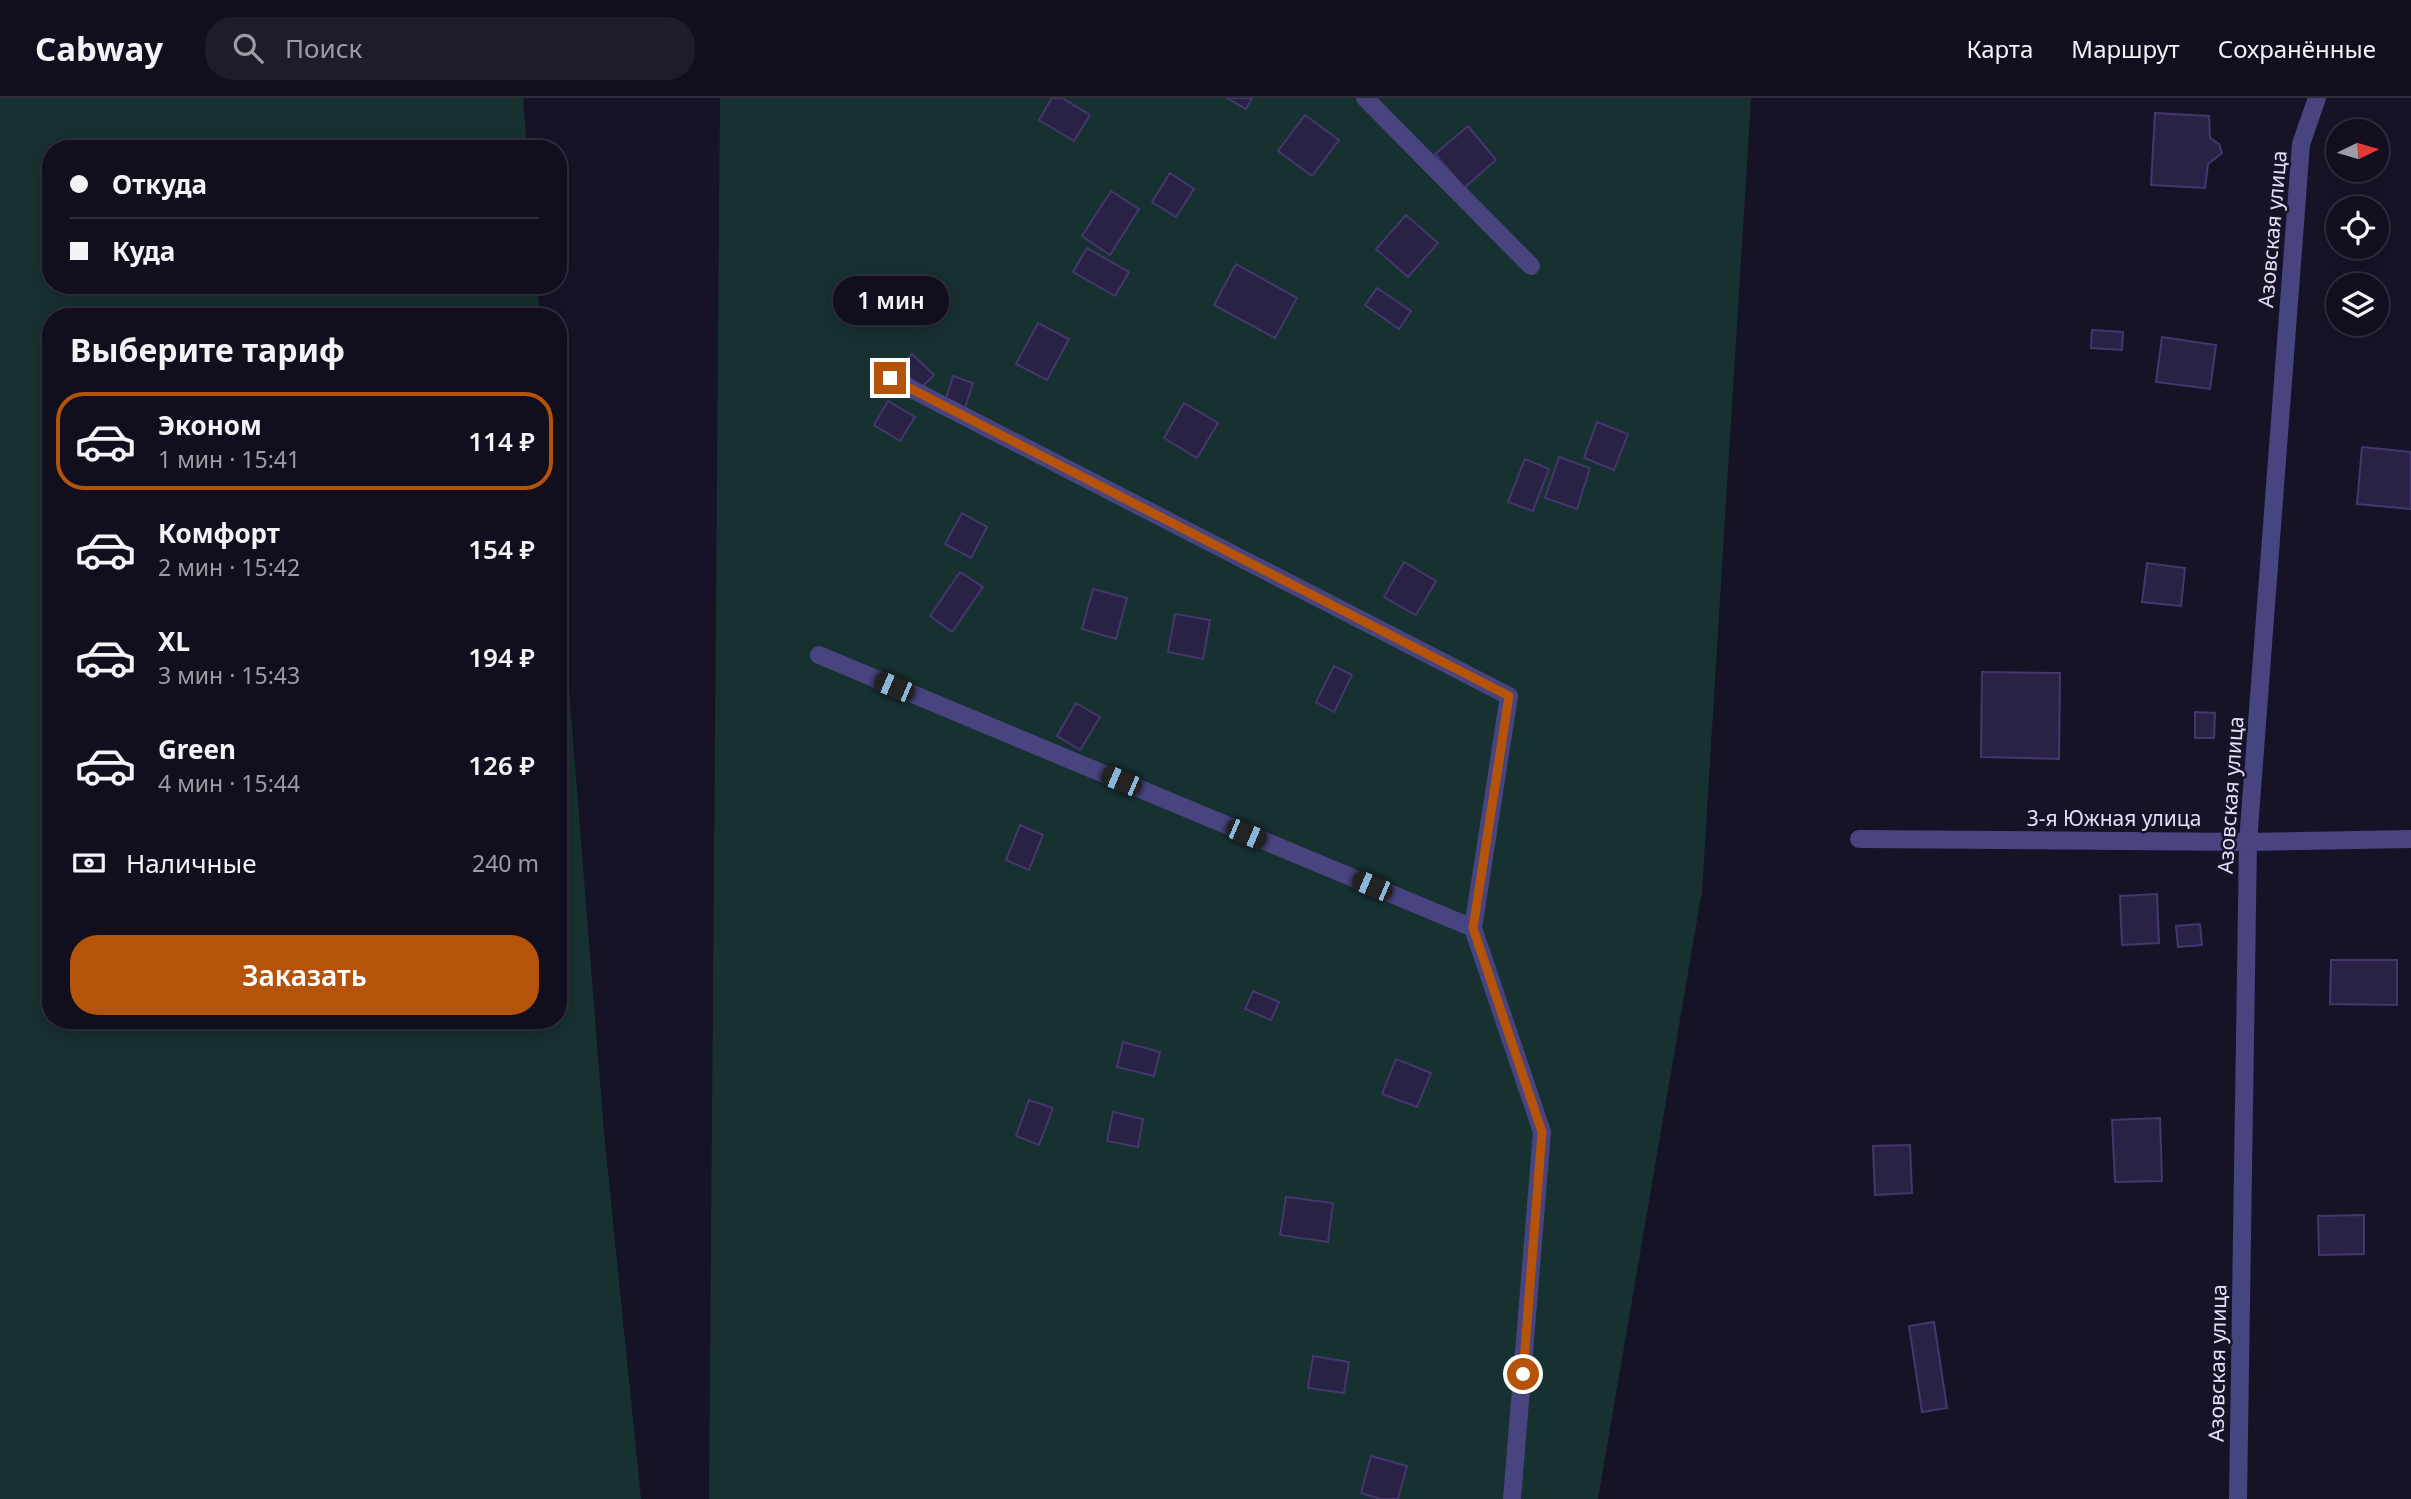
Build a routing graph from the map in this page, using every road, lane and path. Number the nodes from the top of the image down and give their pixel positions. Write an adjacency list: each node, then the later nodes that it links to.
1 (1365, 98): 3 (street)
2 (2317, 98): 8 (street, Азовская улица)
3 (1531, 266)
4 (890, 378): 9 (street)
5 (819, 655): 9 (street)
6 (1859, 839): 8 (street, 3-я Южная улица)
7 (2411, 839): 8 (street, 3-я Южная улица)
8 (2248, 842): 11 (street, Азовская улица)
9 (1473, 928): 10 (street)
10 (1513, 1499)
11 (2238, 1499)

